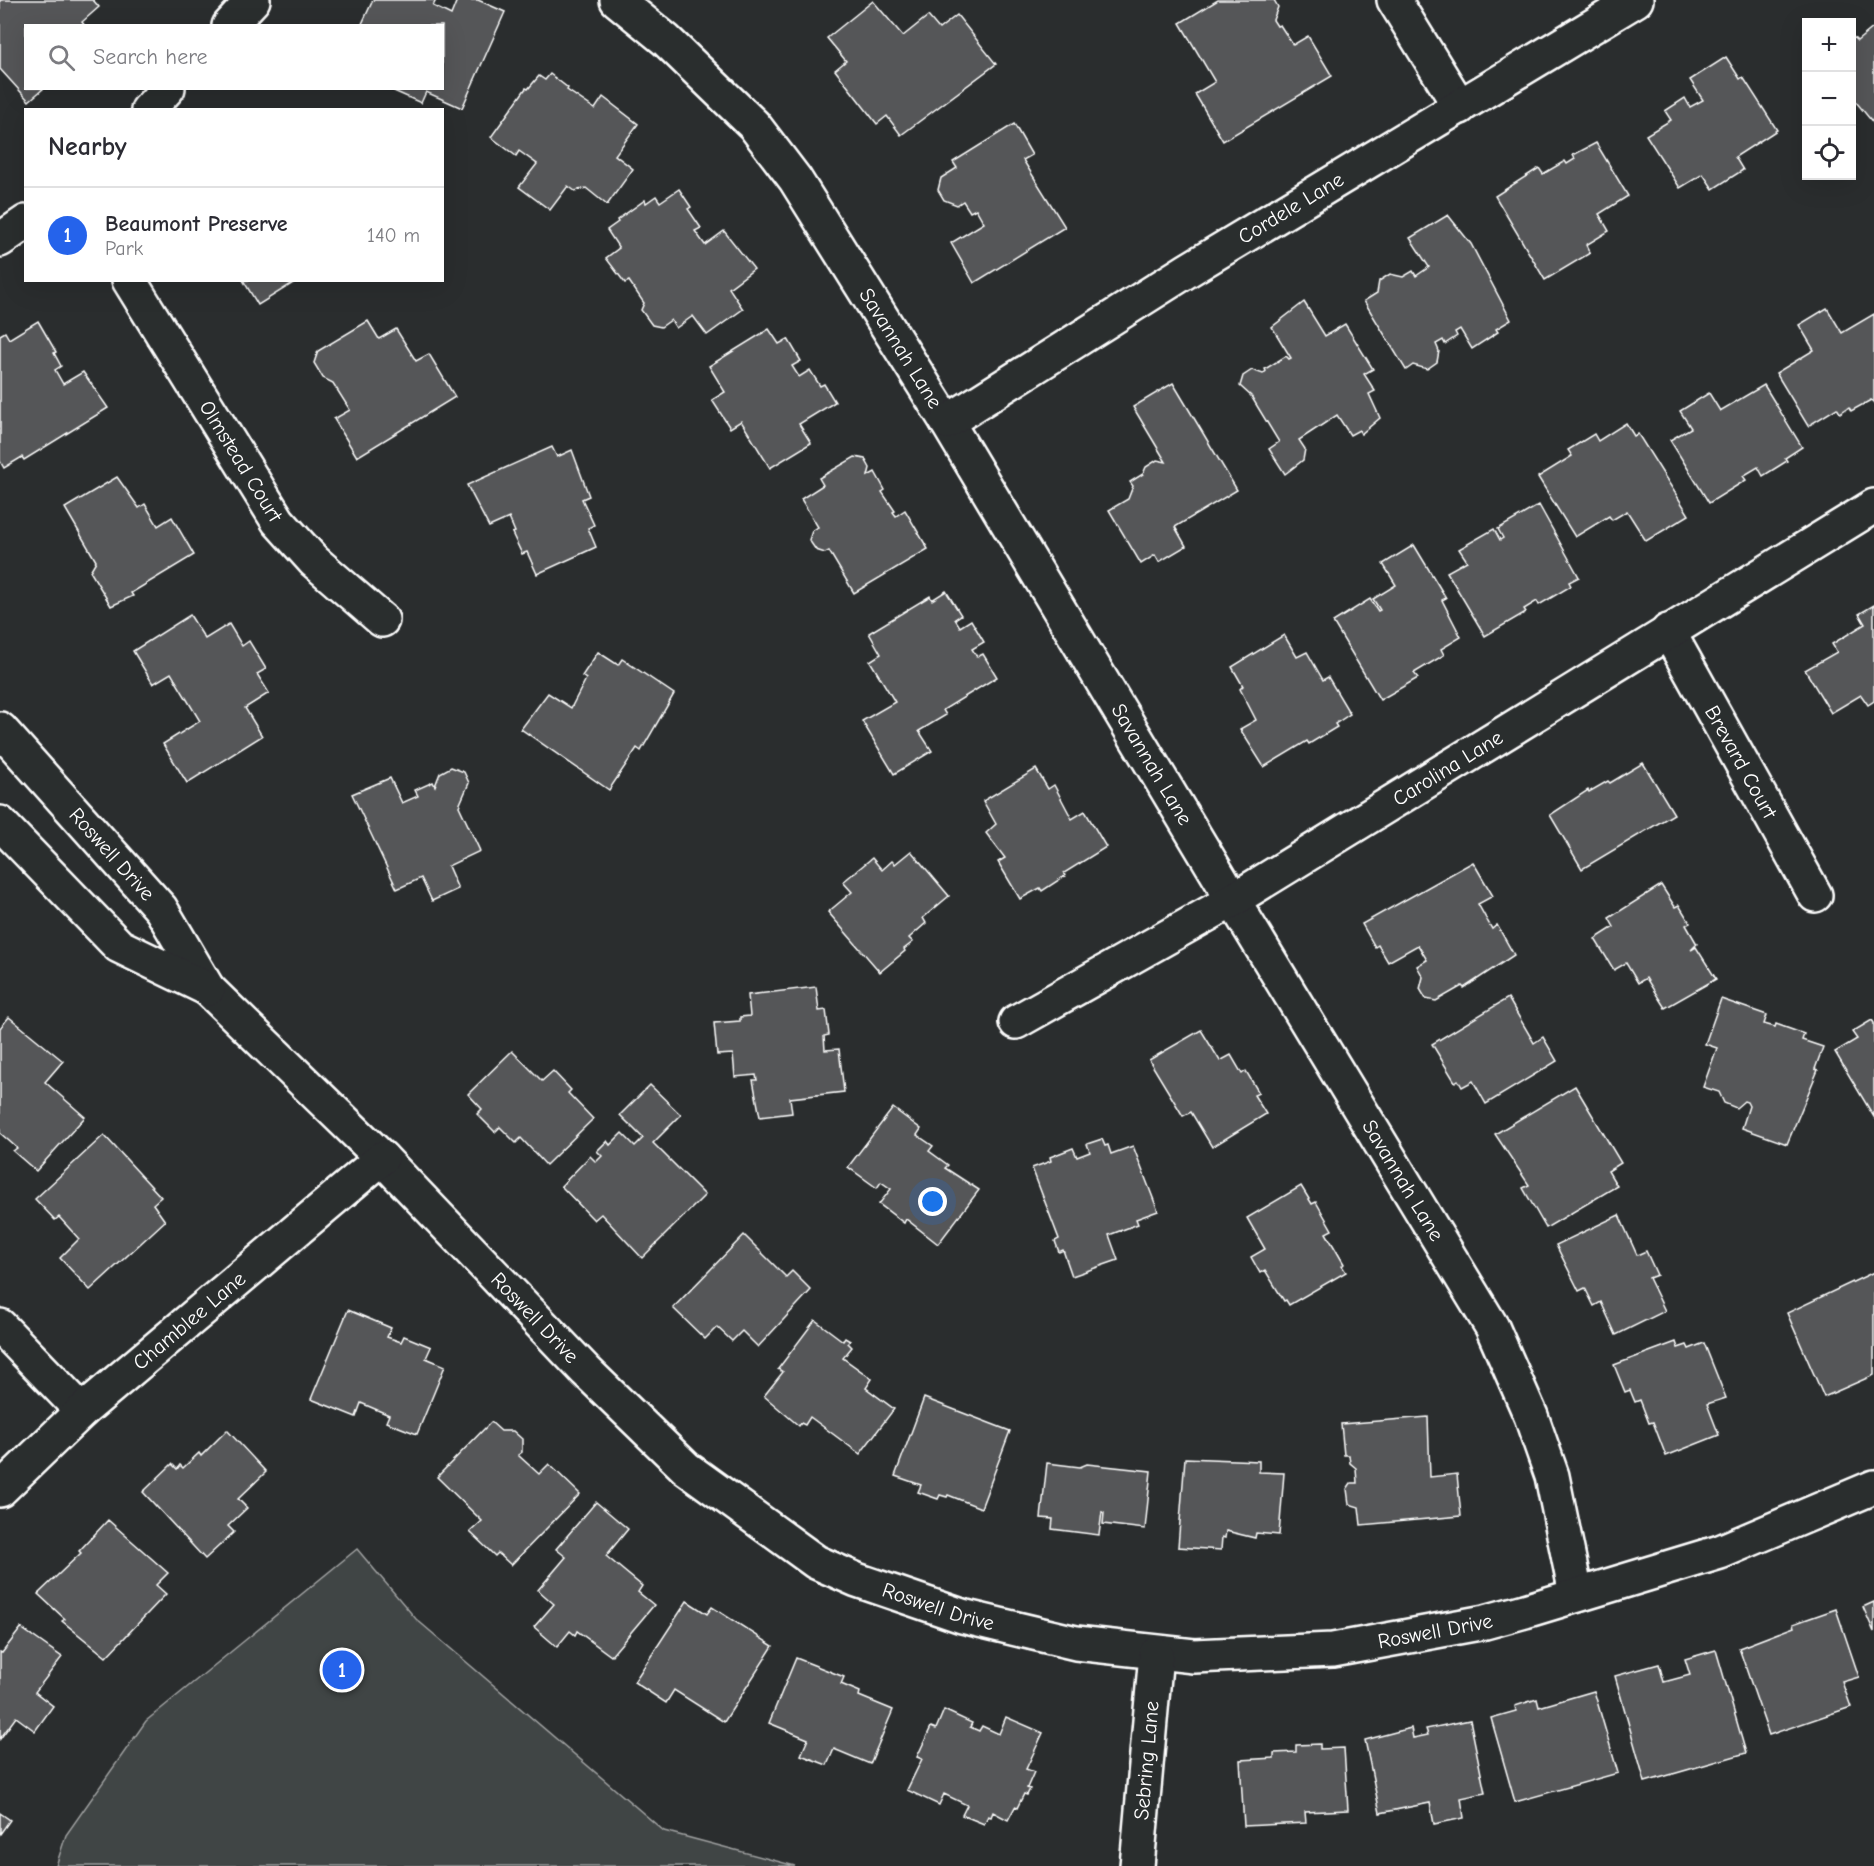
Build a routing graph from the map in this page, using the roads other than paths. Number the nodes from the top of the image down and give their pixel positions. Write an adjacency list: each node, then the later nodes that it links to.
1 (253, 0): 5 (street)
2 (617, 0): 12 (street, Savannah Lane)
3 (1394, 0): 7 (street)
4 (1636, 0): 7 (street, Cordele Lane)
5 (231, 24)
6 (166, 90): 8 (street)
7 (1460, 107): 12 (street, Cordele Lane)
8 (150, 108)
9 (24, 223): 10 (street)
10 (0, 240)
11 (130, 282): 14 (street, Olmstead Court)
12 (947, 422): 19 (street, Savannah Lane)
13 (1874, 506): 15 (street, Carolina Lane)
14 (382, 620)
15 (1668, 631): 18 (street, Brevard Court); 19 (street, Carolina Lane)
16 (0, 729): 20 (street, Roswell Drive)
17 (0, 823): 20 (street, Roswell Drive)
18 (1815, 895)
19 (1233, 900): 21 (street, Carolina Lane); 27 (street, Savannah Lane)
20 (208, 989): 22 (street, Roswell Drive)
21 (1016, 1022)
22 (382, 1158): 24 (street, Chamblee Lane); 28 (street, Roswell Drive)
23 (0, 1326): 24 (street)
24 (82, 1411): 26 (street, Chamblee Lane)
25 (1874, 1487): 27 (street, Roswell Drive)
26 (0, 1490)
27 (1576, 1594): 28 (street, Roswell Drive)
28 (1156, 1654): 29 (street, Sebring Lane)
29 (1137, 1866)

